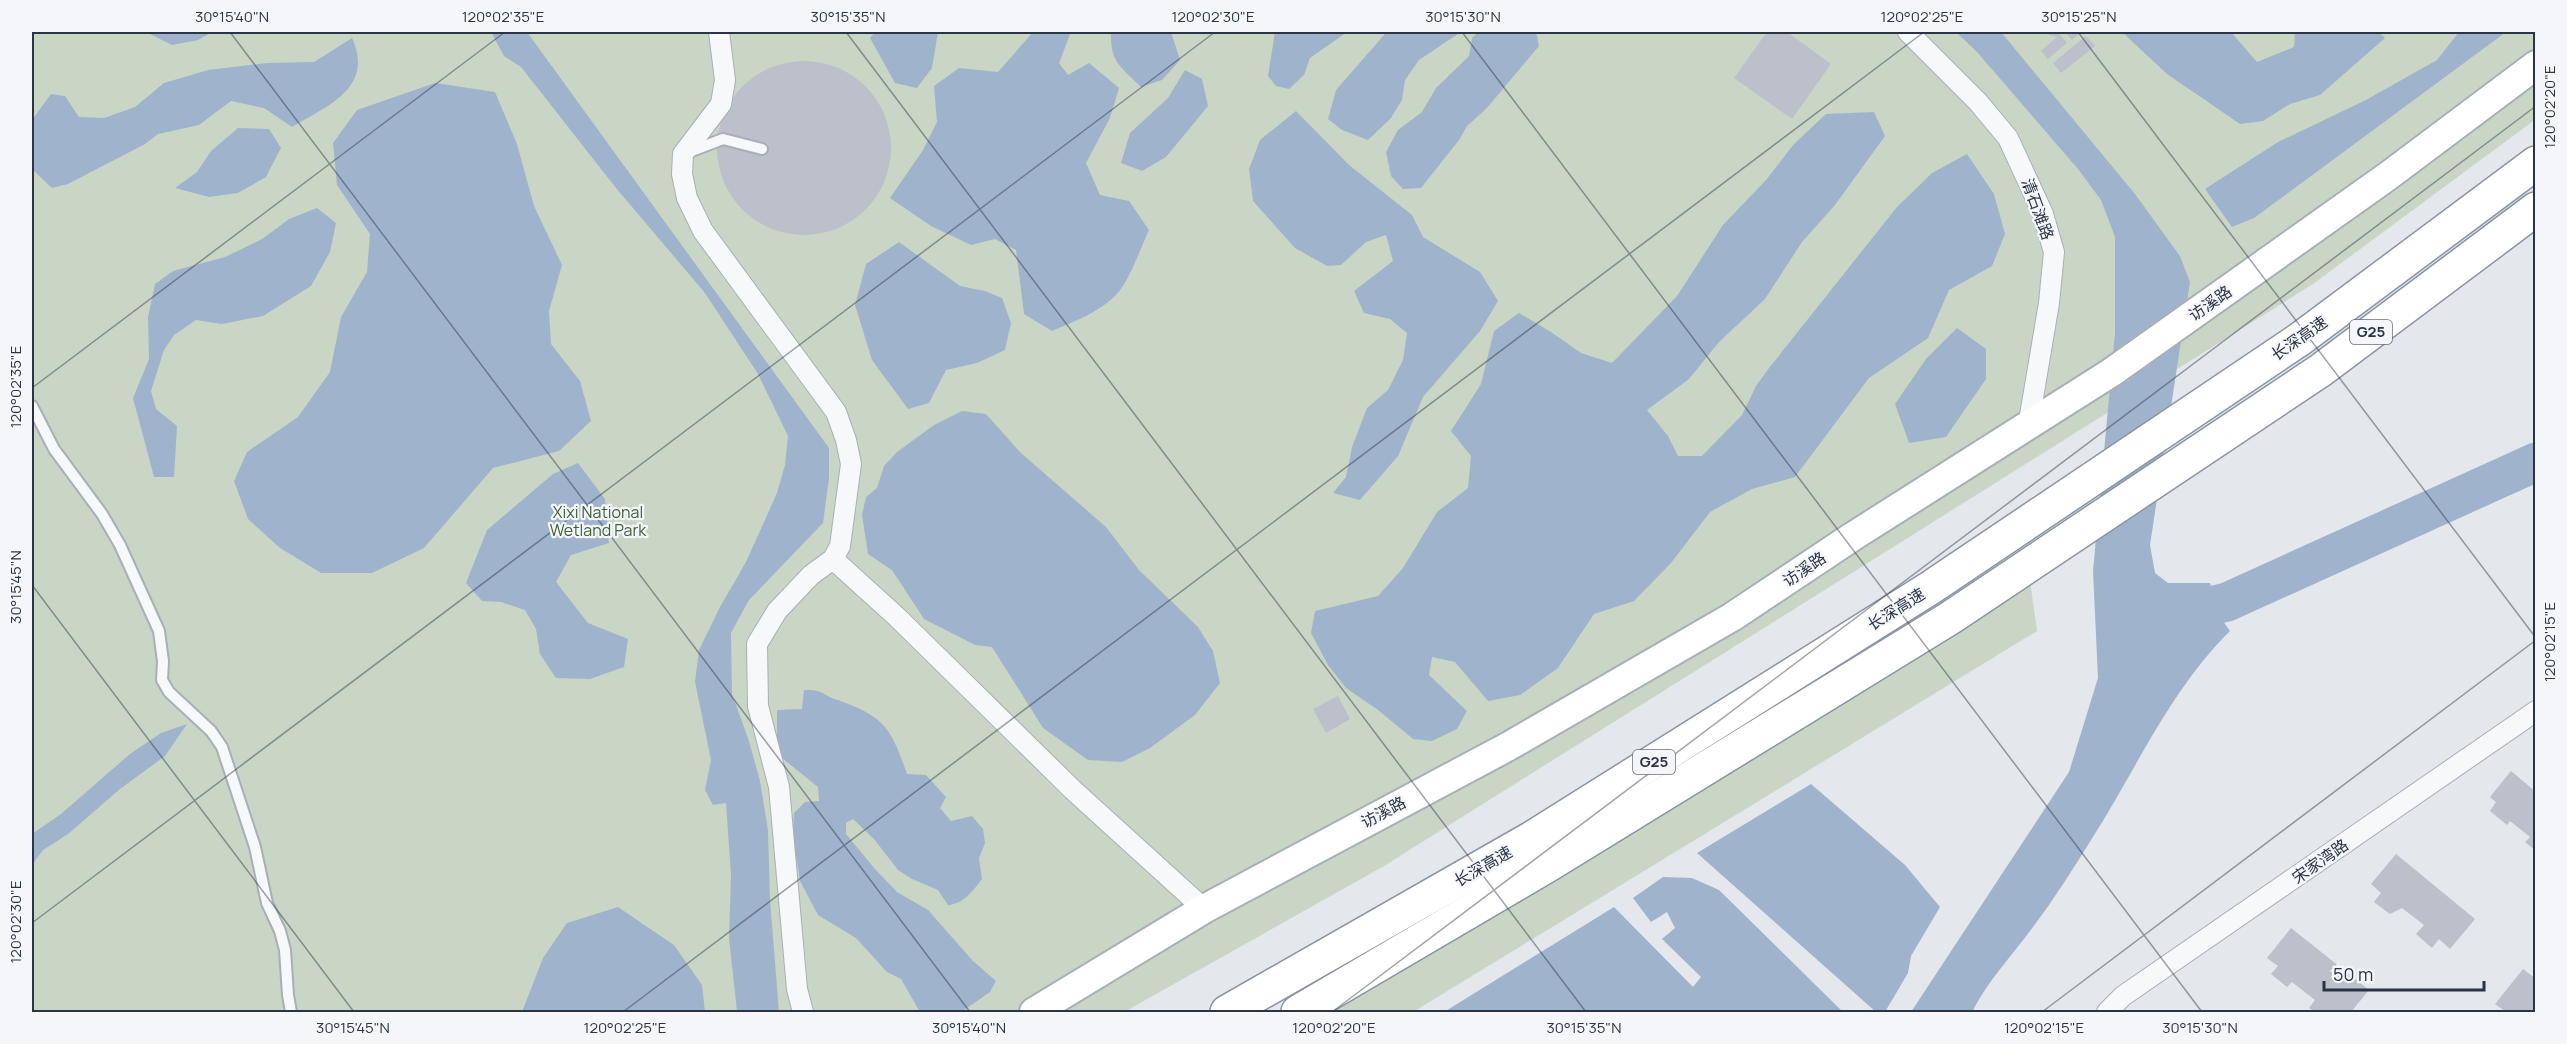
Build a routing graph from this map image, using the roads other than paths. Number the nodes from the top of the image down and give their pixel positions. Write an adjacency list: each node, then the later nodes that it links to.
1 (719, 32): 5 (street)
2 (1908, 32): 9 (street, 清石滩路)
3 (2535, 65): 9 (street, 访溪路)
4 (762, 149): 5 (lane)
5 (683, 154): 10 (street)
6 (2535, 163): 16 (highway, 长深高速 / G25)
7 (2535, 209): 17 (highway, 长深高速 / G25)
8 (32, 406): 13 (lane)
9 (2028, 427): 12 (street, 访溪路)
10 (832, 559): 12 (street); 14 (street)
11 (2535, 711): 18 (street, 宋家湾路)
12 (1204, 909): 15 (street, 访溪路)
13 (291, 1012)
14 (803, 1012)
15 (1034, 1012)
16 (1227, 1012)
17 (1298, 1012)
18 (2107, 1012)

